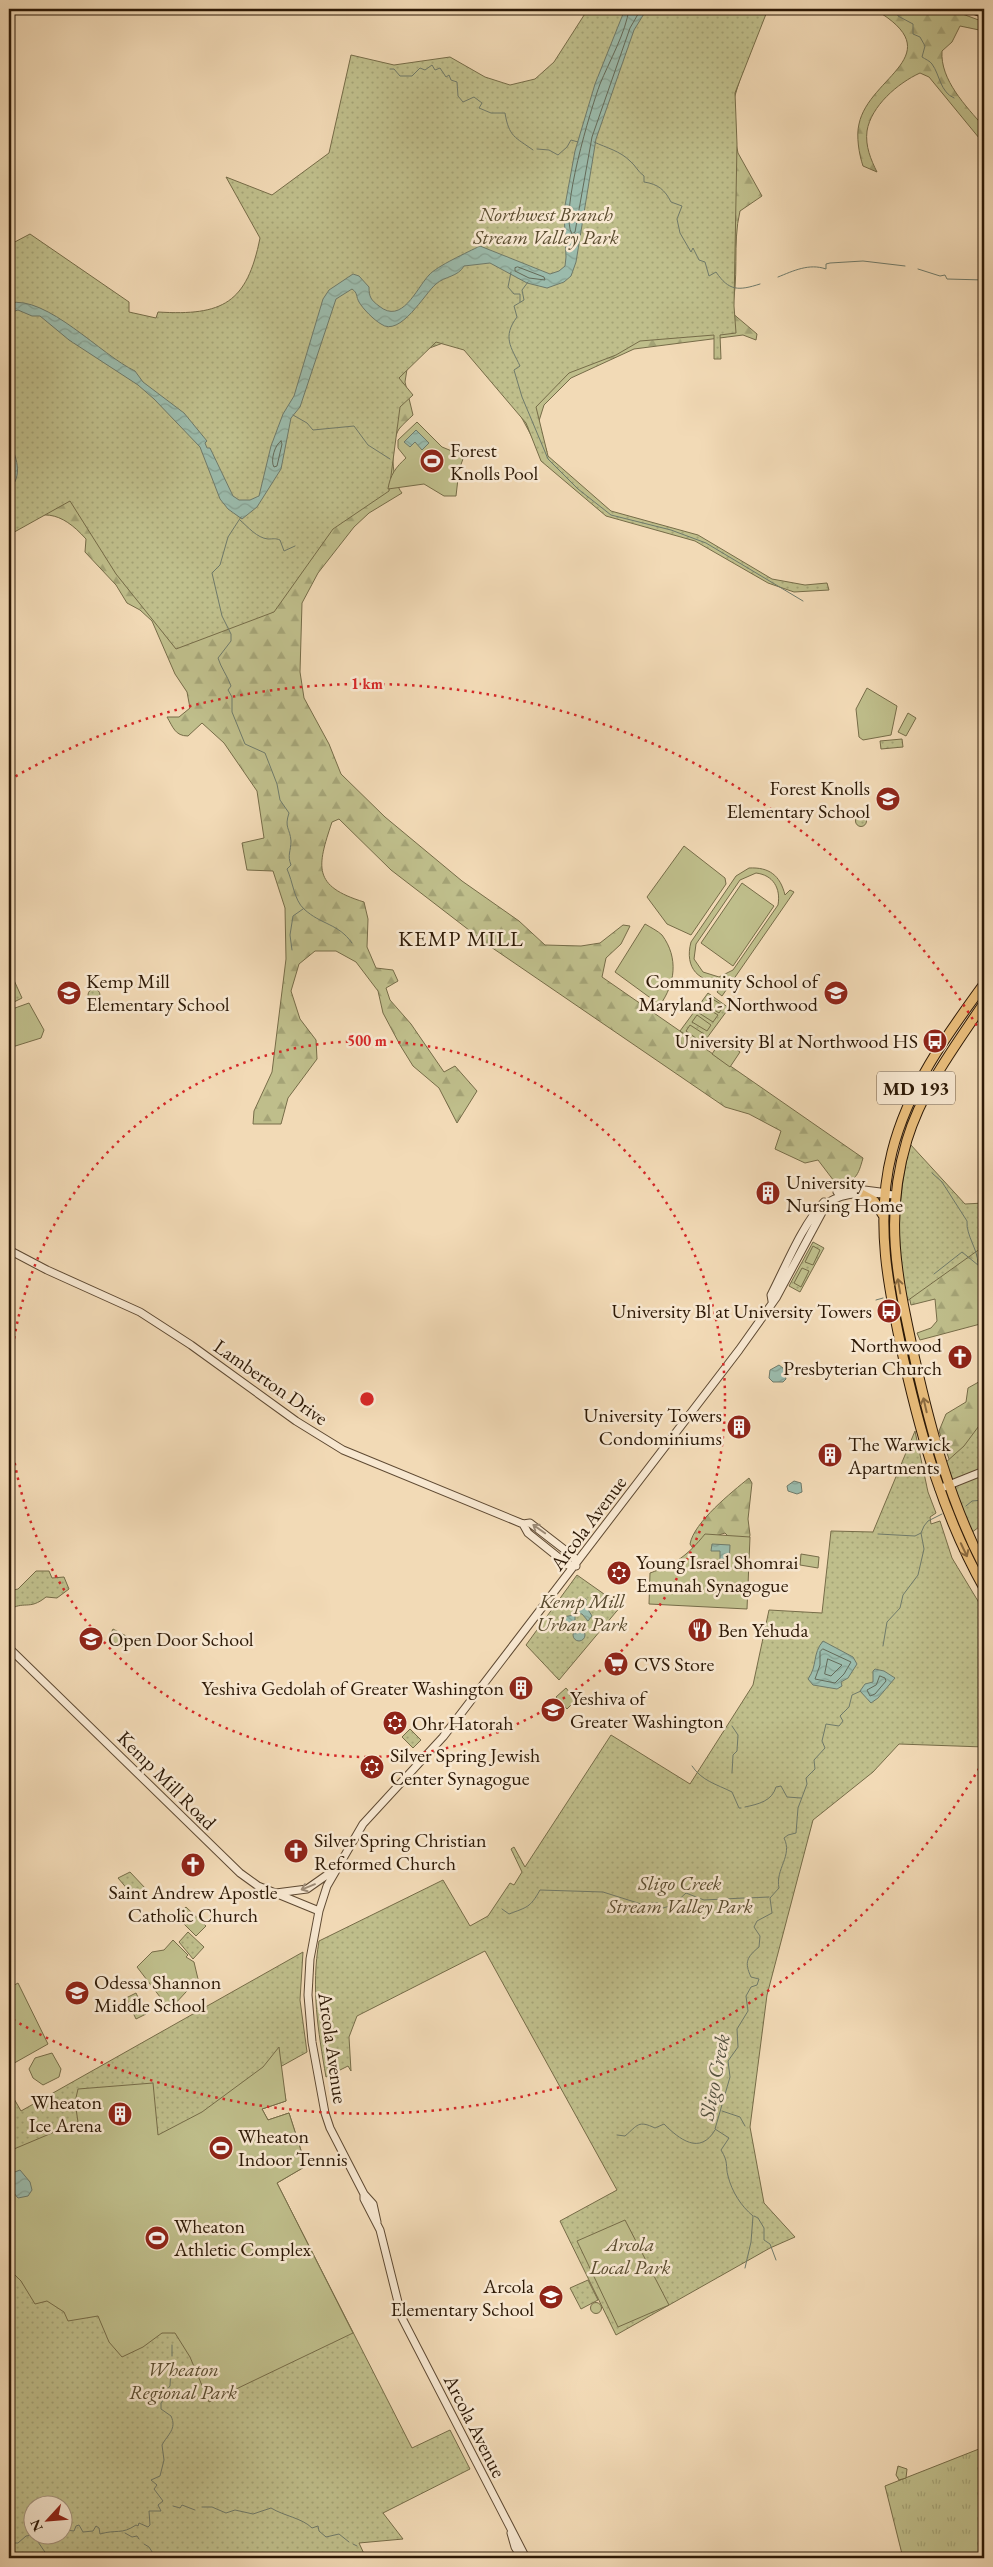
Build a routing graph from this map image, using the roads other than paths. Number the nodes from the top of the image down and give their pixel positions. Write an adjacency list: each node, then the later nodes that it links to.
1 (975, 9): 2 (highway)
2 (984, 12)
3 (984, 984): 6 (main road, MD 193)
4 (984, 1003): 5 (main road, MD 193)
5 (948, 1053): 6 (main road); 8 (main road, MD 193)
6 (918, 1084): 7 (main road, MD 193)
7 (911, 1098): 8 (main road); 10 (main road, MD 193)
8 (904, 1152): 11 (main road, MD 193)
9 (861, 1194): 10 (street, Arcola Avenue); 12 (main road); 14 (street, Arcola Avenue)
10 (884, 1194): 11 (street, Arcola Avenue); 12 (main road, MD 193); 14 (street, Arcola Avenue)
11 (895, 1195): 16 (main road, MD 193, one-way to 11)
12 (883, 1216): 17 (main road, MD 193)
13 (9, 1250): 18 (street, Lamberton Drive)
14 (772, 1301): 18 (street, Arcola Avenue)
15 (984, 1471): 16 (street)
16 (949, 1485): 17 (street); 19 (main road, MD 193)
17 (939, 1489): 20 (main road, MD 193, one-way to 20)
18 (576, 1566): 22 (street, Arcola Avenue)
19 (984, 1566)
20 (984, 1588)
21 (9, 1648): 23 (street, Kemp Mill Road)
22 (337, 1868): 23 (street, one-way to 23); 24 (street, Arcola Avenue)
23 (274, 1893): 24 (street, Kemp Mill Road)
24 (318, 1911): 25 (street, Arcola Avenue)
25 (524, 2558)

